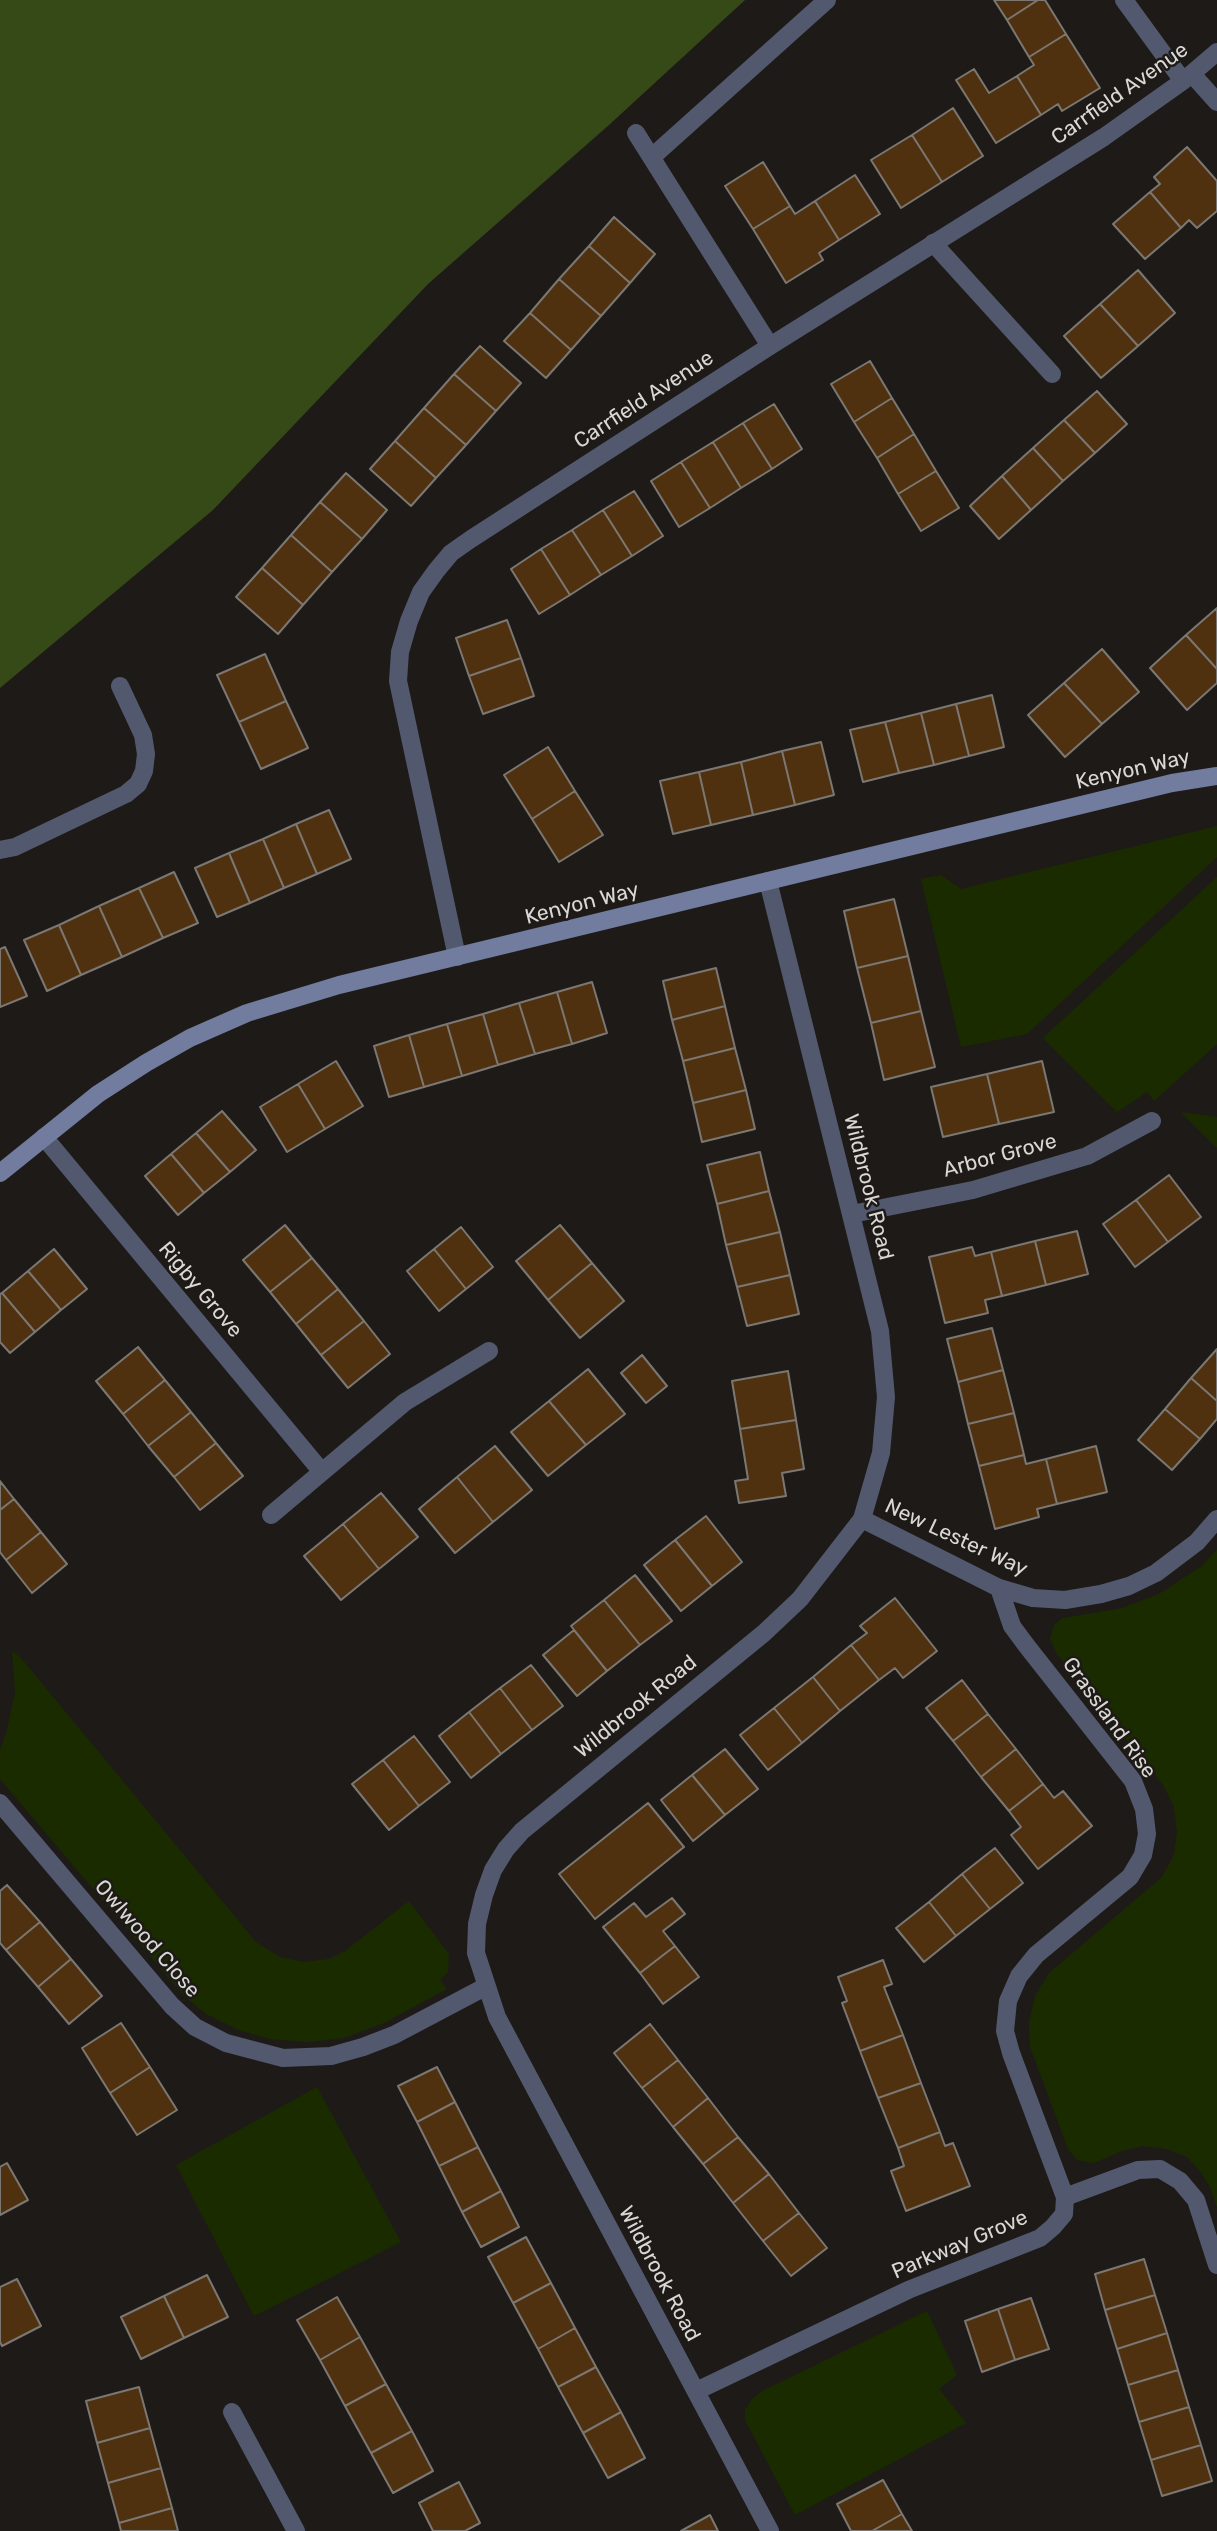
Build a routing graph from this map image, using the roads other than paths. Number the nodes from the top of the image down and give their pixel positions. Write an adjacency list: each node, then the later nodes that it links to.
1 (827, 0): 7 (street)
2 (1124, 0): 4 (street)
3 (1217, 52): 4 (street, Carrfield Avenue)
4 (1187, 77): 5 (street); 8 (street, Carrfield Avenue)
5 (1217, 102)
6 (636, 133): 7 (street)
7 (652, 157): 9 (street)
8 (933, 243): 9 (street, Carrfield Avenue); 10 (street)
9 (770, 346): 15 (street, Carrfield Avenue)
10 (1052, 374)
11 (120, 686): 13 (street)
12 (1217, 776): 14 (street, Kenyon Way)
13 (0, 850)
14 (768, 881): 15 (street, Kenyon Way); 19 (street, Wildbrook Road)
15 (457, 957): 17 (street, Kenyon Way)
16 (1152, 1121): 19 (street, Arbor Grove)
17 (44, 1137): 18 (street, Kenyon Way); 21 (street, Rigby Grove)
18 (0, 1173)
19 (852, 1214): 23 (street, Wildbrook Road)
20 (489, 1351): 21 (street)
21 (322, 1472): 22 (street)
22 (271, 1515)
23 (862, 1519): 25 (street, New Lester Way); 27 (street, Wildbrook Road)
24 (1217, 1520): 25 (street, New Lester Way)
25 (999, 1588): 28 (street, Grassland Rise)
26 (0, 1803): 27 (street, Owlwood Close)
27 (485, 1987): 30 (street, Wildbrook Road)
28 (1065, 2197): 29 (street); 30 (street, Parkway Grove)
29 (1217, 2264)
30 (696, 2391): 33 (street, Wildbrook Road)
31 (232, 2412): 32 (street)
32 (296, 2531)
33 (770, 2531)

